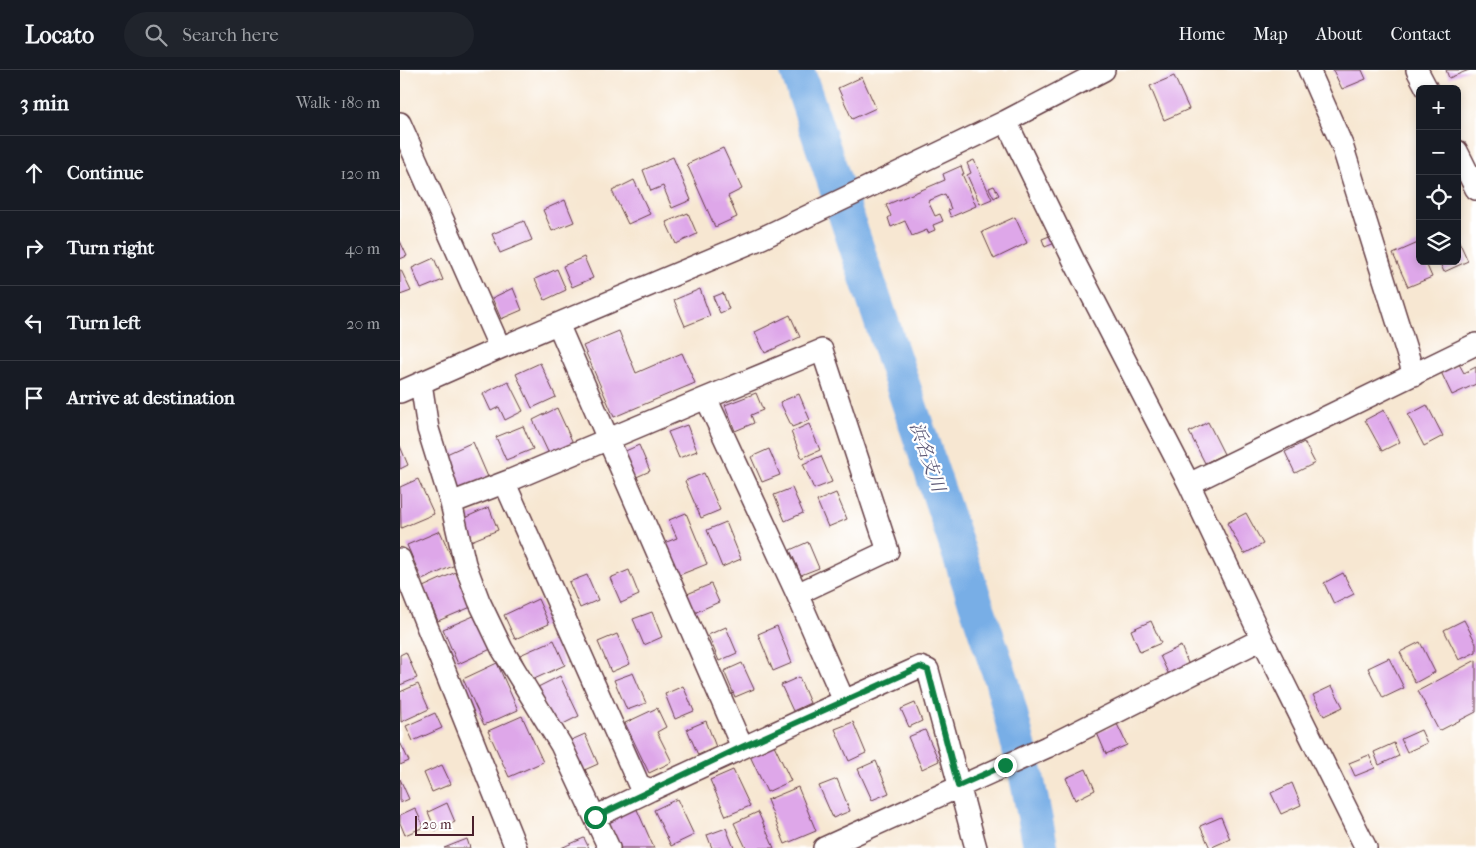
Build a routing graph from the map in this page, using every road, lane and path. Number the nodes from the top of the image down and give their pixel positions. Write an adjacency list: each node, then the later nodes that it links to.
1 (1104, 70): 5 (street)
2 (1309, 70): 12 (street)
3 (1418, 70): 4 (street)
4 (1425, 85)
5 (1006, 121): 9 (street); 18 (street)
6 (400, 123): 11 (street)
7 (1461, 159): 8 (street)
8 (1476, 189)
9 (558, 324): 11 (street); 16 (street)
10 (1476, 344): 12 (street)
11 (500, 348): 13 (street)
12 (1414, 375): 18 (street)
13 (420, 383): 14 (street); 19 (street)
14 (400, 392)
15 (706, 398): 16 (street); 21 (street); 21 (street)
16 (608, 439): 17 (street); 24 (street)
17 (511, 480): 19 (street); 26 (street)
18 (1189, 484): 22 (street)
19 (451, 503): 27 (street)
20 (400, 560): 28 (street)
21 (797, 594): 23 (street)
22 (1262, 639): 25 (street); 32 (street)
23 (844, 701): 24 (street); 25 (street)
24 (742, 747): 26 (street)
25 (958, 786): 30 (street); 31 (street)
26 (651, 790): 27 (street)
27 (595, 817): 29 (street)
28 (516, 848)
29 (609, 848)
30 (824, 848)
31 (976, 848)
32 (1366, 848)

